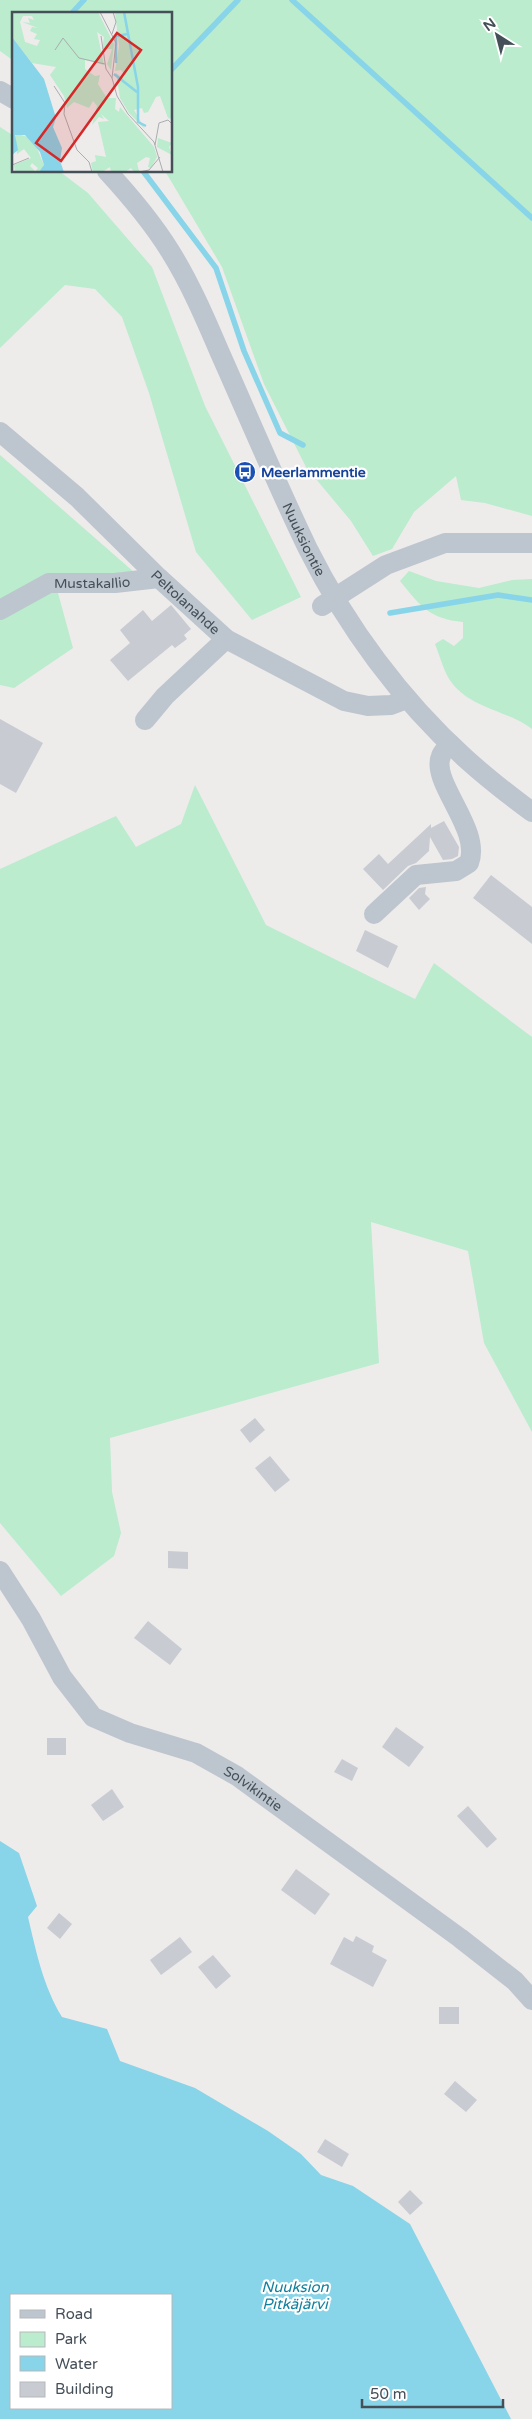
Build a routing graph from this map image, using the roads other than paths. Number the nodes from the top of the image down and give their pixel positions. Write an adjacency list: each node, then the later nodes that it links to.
1 (0, 91): 2 (street)
2 (12, 98)
3 (108, 172): 7 (street, Nuuksiontie)
4 (0, 432): 6 (street, Peltolanahde)
5 (532, 542): 7 (street)
6 (159, 578): 8 (street, Mustakallio); 9 (street, Peltolanahde)
7 (328, 601): 10 (street, Nuuksiontie)
8 (0, 610)
9 (226, 639): 10 (street, Peltolanahde); 11 (street)
10 (407, 699): 12 (street, Nuuksiontie)
11 (145, 720)
12 (450, 744): 13 (street, Nuuksiontie); 14 (street)
13 (532, 812)
14 (374, 914)
15 (0, 1571): 16 (street, Solvikintie)
16 (532, 2000)

